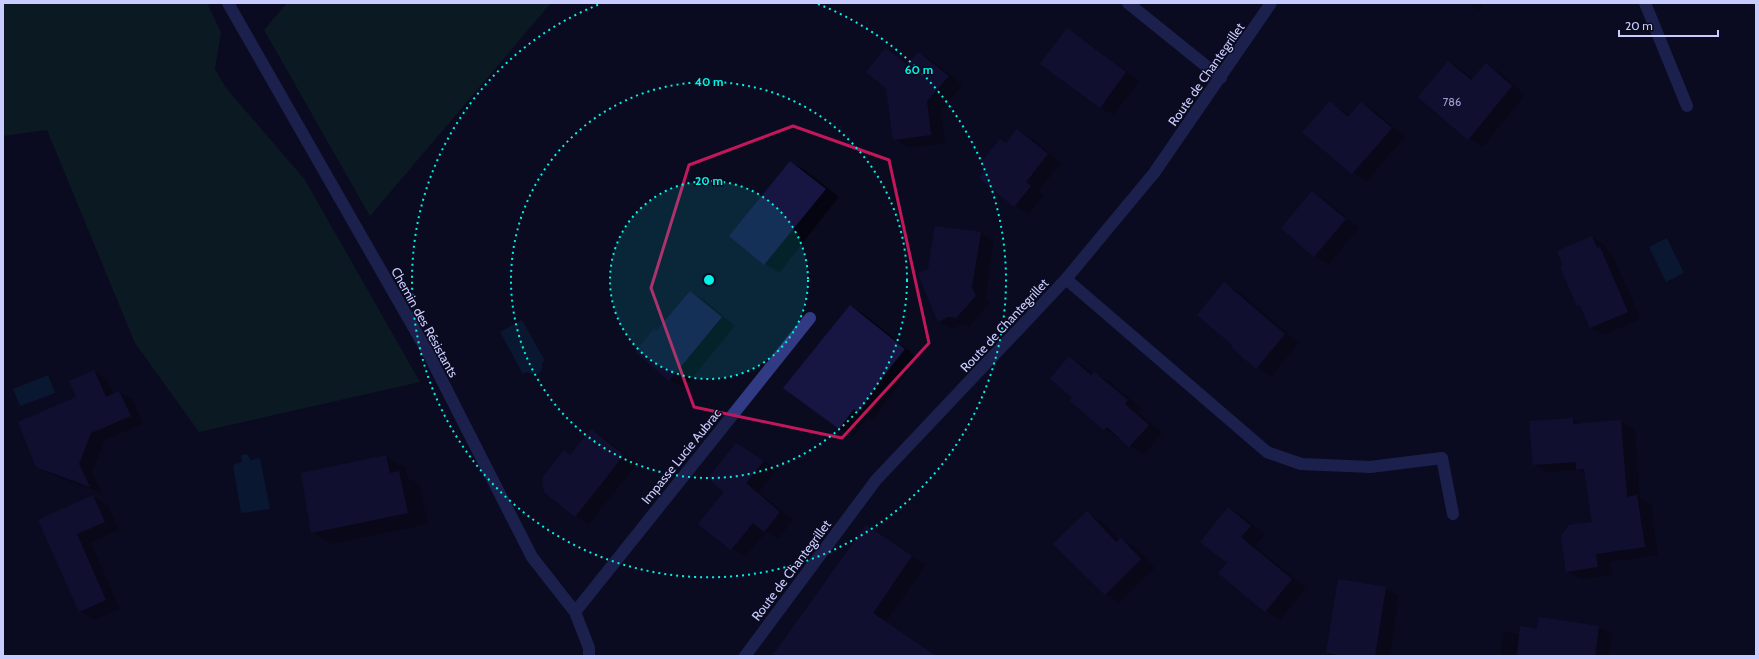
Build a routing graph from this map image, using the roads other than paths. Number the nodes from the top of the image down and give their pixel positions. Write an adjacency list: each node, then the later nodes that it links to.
1 (228, 3): 10 (street, Chemin des Résistants)
2 (1128, 3): 5 (street)
3 (1272, 3): 5 (street, Route de Chantegrillet)
4 (1644, 3): 6 (street)
5 (1221, 78): 7 (street, Route de Chantegrillet)
6 (1687, 106)
7 (1066, 279): 9 (street); 12 (street, Route de Chantegrillet)
8 (810, 318): 10 (street, Impasse Lucie Aubrac)
9 (1453, 514)
10 (575, 612): 11 (street, Chemin des Résistants)
11 (589, 656)
12 (745, 656)

